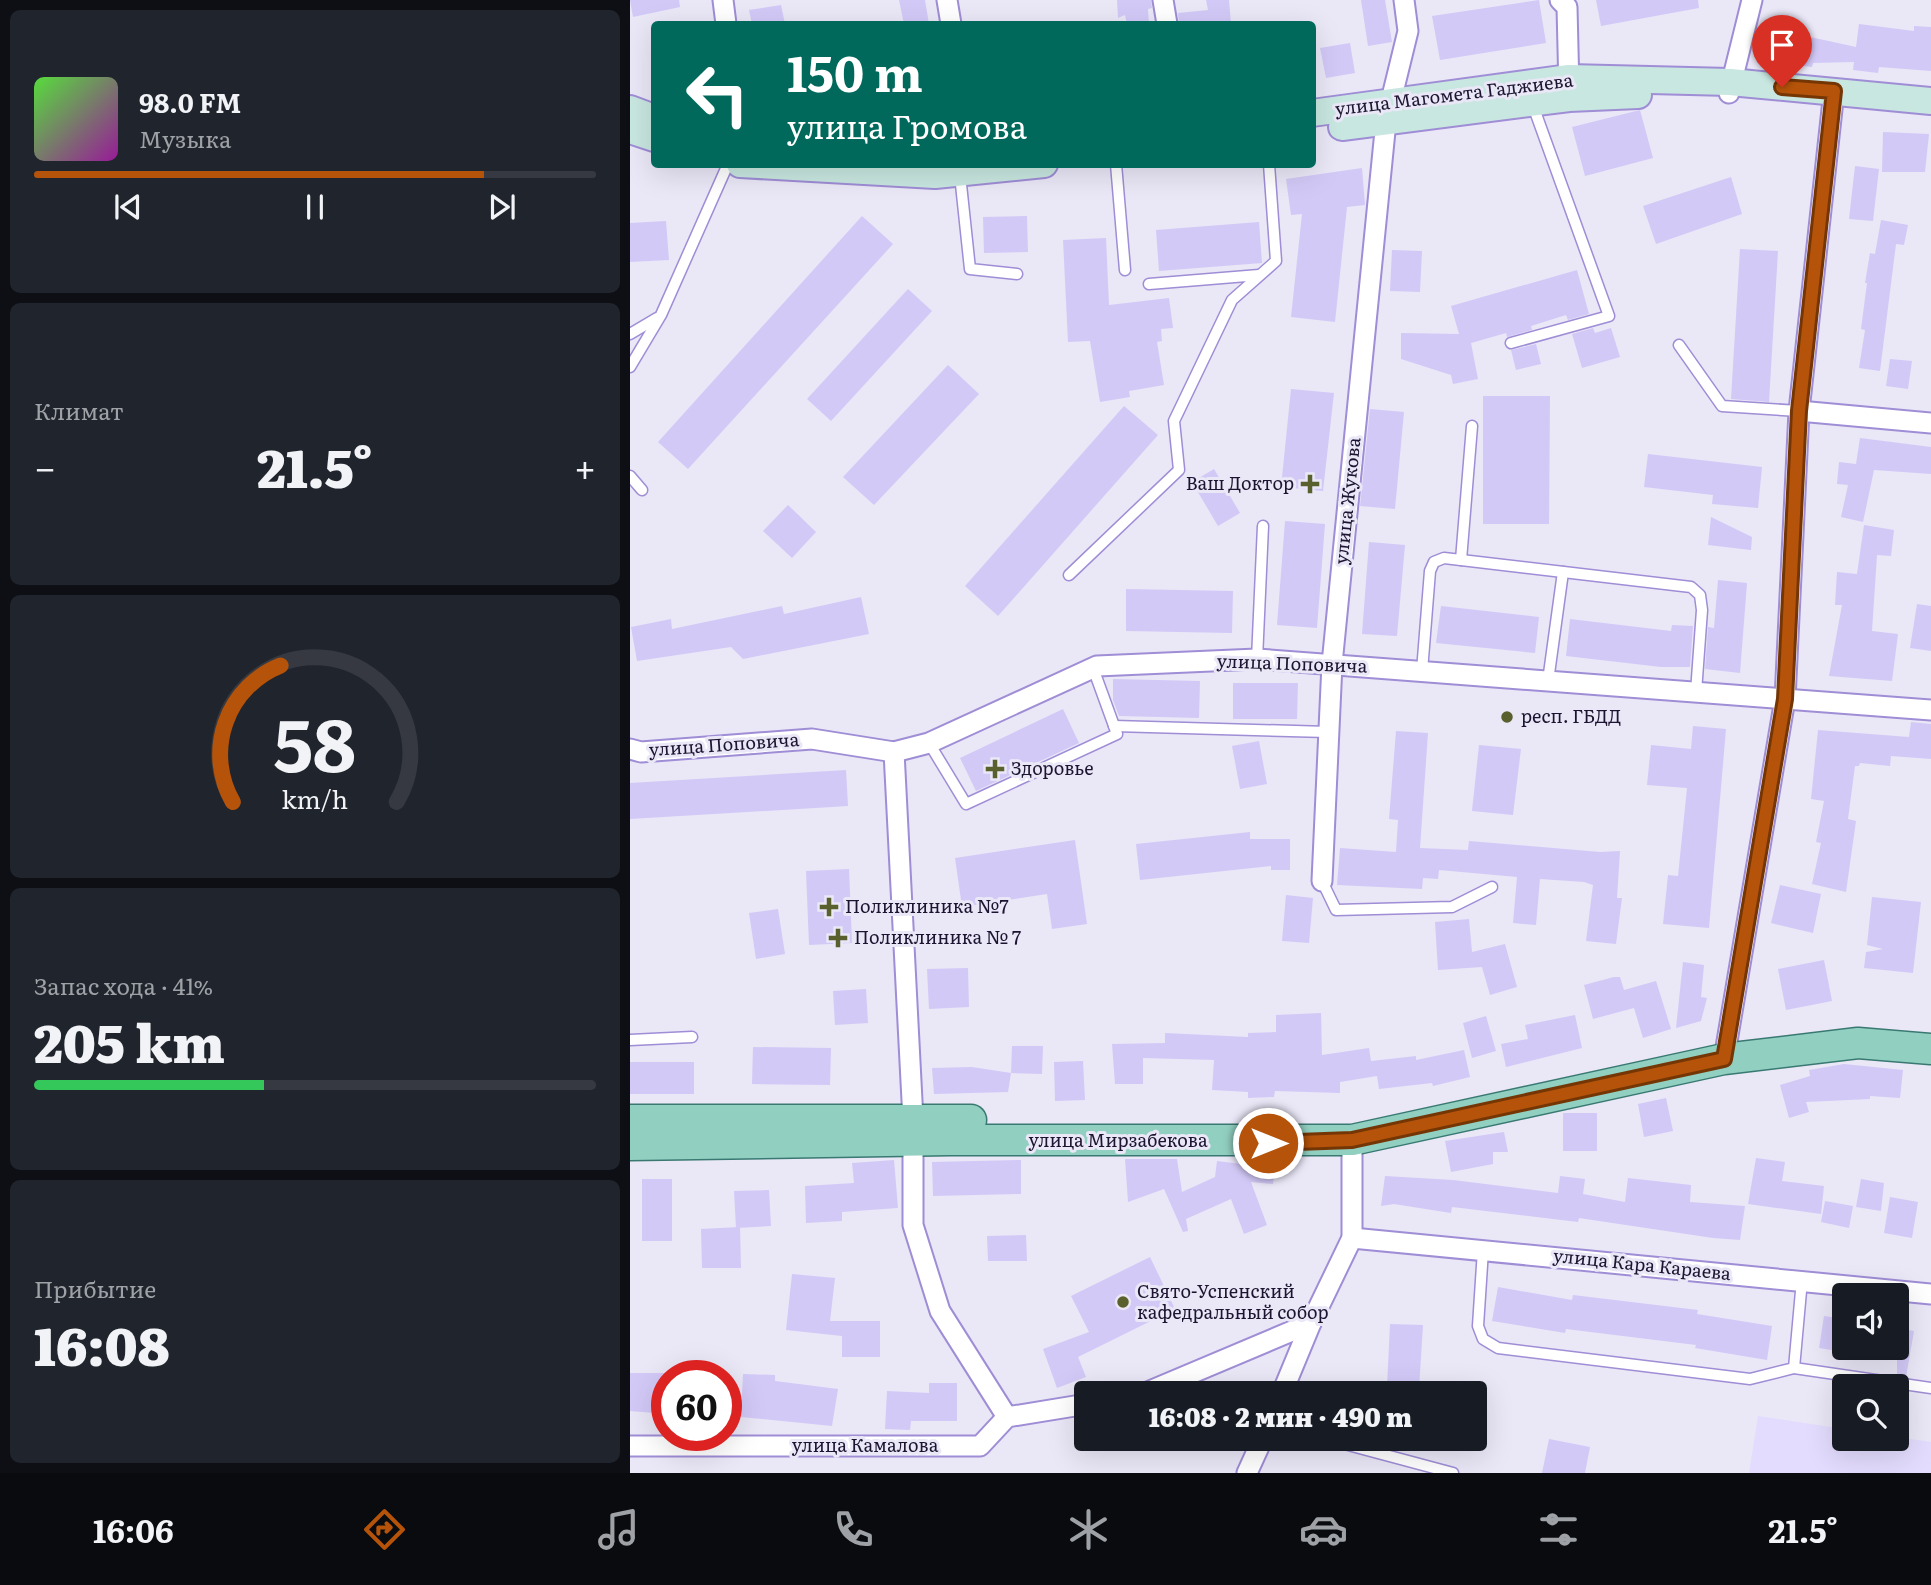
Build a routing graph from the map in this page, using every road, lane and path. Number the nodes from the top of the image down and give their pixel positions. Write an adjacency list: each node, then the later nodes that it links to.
1 (723, 0): 7 (street)
2 (947, 0): 8 (street)
3 (1163, 0): 9 (street)
4 (1404, 0): 16 (street, улица Жукова)
5 (1560, 0): 10 (street)
6 (1752, 0): 11 (street)
7 (726, 21)
8 (950, 21)
9 (1166, 21)
10 (1569, 88): 11 (main road, улица Магомета Гаджиева); 12 (main road, улица Магомета Гаджиева)
11 (1729, 88): 13 (main road, улица Магомета Гаджиева)
12 (1530, 94): 16 (main road, улица Магомета Гаджиева); 34 (lane)
13 (1833, 99): 14 (main road, улица Магомета Гаджиева); 18 (main road, улица Магомета Гаджиева); 37 (street)
14 (1931, 102)
15 (630, 109): 19 (main road)
16 (1388, 112): 17 (main road, улица Магомета Гаджиева); 21 (main road, улица Магомета Гаджиева); 47 (street, улица Жукова)
17 (1316, 113)
18 (1931, 115)
19 (651, 117)
20 (630, 130): 22 (main road)
21 (1316, 130)
22 (651, 137)
23 (725, 168): 32 (lane)
24 (805, 168): 27 (main road)
25 (1116, 168): 28 (lane)
26 (1269, 168): 30 (lane)
27 (966, 169): 29 (lane)
28 (1125, 270)
29 (1017, 274)
30 (1260, 275): 31 (lane); 45 (lane)
31 (1149, 284)
32 (661, 316): 33 (lane); 36 (lane)
33 (630, 334)
34 (1511, 342)
35 (1679, 345): 37 (lane)
36 (630, 367)
37 (1799, 411): 38 (street); 52 (street)
38 (1931, 423)
39 (1472, 426): 43 (lane)
40 (630, 476): 41 (lane)
41 (642, 490)
42 (1263, 526): 46 (lane)
43 (1461, 560): 44 (lane); 49 (lane)
44 (1563, 572): 50 (lane); 51 (lane)
45 (1069, 575)
46 (1257, 659): 47 (street, улица Поповича); 48 (street, улица Поповича)
47 (1332, 664): 49 (street, улица Поповича); 55 (street, улица Жукова)
48 (1093, 667): 54 (lane); 56 (street, улица Поповича)
49 (1422, 671): 50 (street, улица Поповича)
50 (1548, 681): 51 (street, улица Поповича)
51 (1696, 692): 52 (street, улица Поповича)
52 (1785, 699): 53 (street, улица Поповича); 65 (street)
53 (1931, 710)
54 (1114, 726): 55 (lane); 56 (lane)
55 (1328, 732): 59 (street, улица Жукова)
56 (929, 743): 58 (street, улица Поповича)
57 (630, 749): 58 (street, улица Поповича)
58 (894, 752): 67 (street)
59 (1322, 881): 60 (lane)
60 (1492, 887)
61 (1931, 1029): 65 (main road, улица Мирзабекова)
62 (692, 1037): 63 (lane)
63 (630, 1040)
64 (1931, 1049): 65 (main road, улица Мирзабекова)
65 (1725, 1050): 67 (main road, улица Мирзабекова); 68 (main road, улица Мирзабекова)
66 (630, 1120): 67 (main road, улица Мирзабекова)
67 (913, 1130): 68 (main road, улица Мирзабекова); 69 (main road, улица Мирзабекова); 80 (street)
68 (1352, 1140): 70 (street)
69 (630, 1145)
70 (1352, 1238): 71 (street, улица Кара Караева); 74 (street)
71 (1483, 1250): 72 (street, улица Кара Караева); 75 (lane)
72 (1802, 1280): 73 (street, улица Кара Караева); 75 (lane)
73 (1931, 1294)
74 (1311, 1323): 76 (street); 77 (street)
75 (1794, 1368): 78 (lane)
76 (1173, 1381)
77 (1287, 1381)
78 (1931, 1388)
79 (1074, 1406): 80 (street)
80 (1007, 1417): 81 (street, улица Камалова)
81 (630, 1446)
82 (1257, 1451): 84 (street)
83 (1371, 1451): 85 (lane)
84 (1247, 1473)
85 (1453, 1473)

